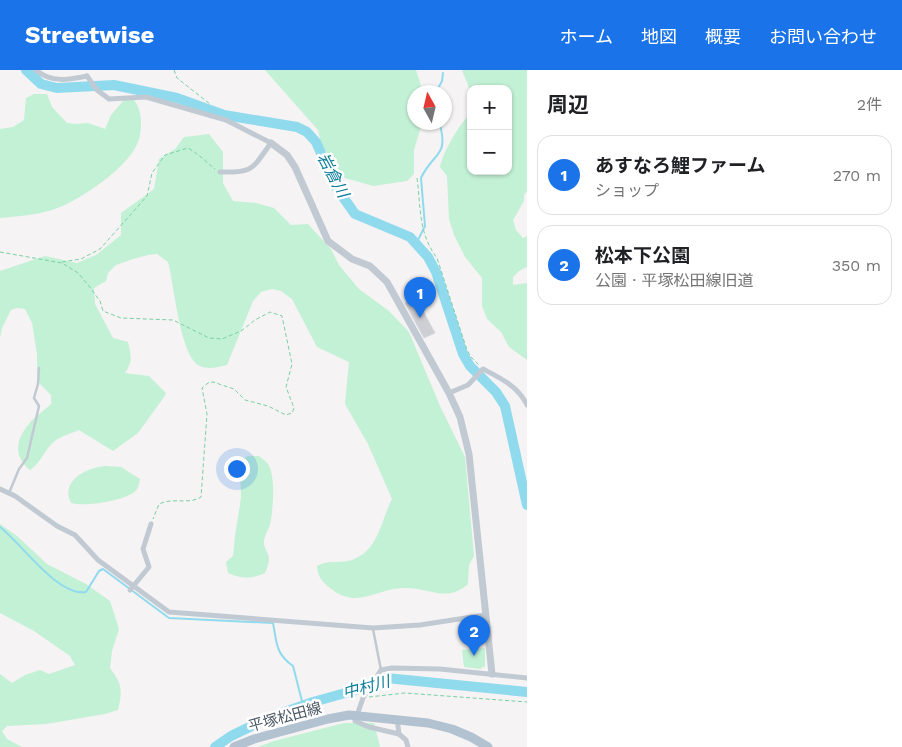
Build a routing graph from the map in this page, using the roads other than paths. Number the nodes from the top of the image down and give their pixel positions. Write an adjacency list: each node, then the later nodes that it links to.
1 (36, 70): 2 (street)
2 (88, 73): 3 (street)
3 (271, 143): 4 (street); 6 (street)
4 (220, 172)
5 (39, 368): 9 (lane)
6 (449, 393): 7 (street); 12 (street)
7 (527, 405)
8 (0, 489): 9 (street)
9 (10, 493): 11 (street)
10 (151, 524): 11 (street)
11 (132, 588): 13 (street)
12 (485, 615): 13 (street); 15 (street)
13 (373, 628): 14 (lane)
14 (381, 670): 15 (street); 17 (street)
15 (492, 674): 16 (street)
16 (527, 678)
17 (357, 716): 18 (main road, 平塚松田線); 19 (street); 20 (main road, 平塚松田線)
18 (397, 719): 19 (street); 22 (main road, 平塚松田線)
19 (399, 734): 21 (street)
20 (234, 747)
21 (408, 747)
22 (488, 747)

